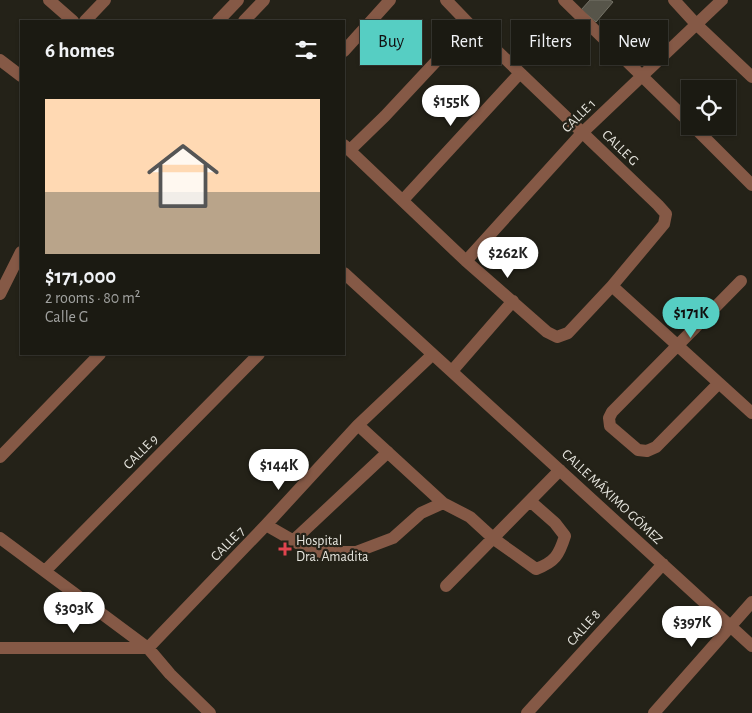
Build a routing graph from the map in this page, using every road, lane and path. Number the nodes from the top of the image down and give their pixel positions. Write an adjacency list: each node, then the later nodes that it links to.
1 (49, 0): 10 (street)
2 (105, 0): 11 (street)
3 (238, 0): 12 (street)
4 (264, 0): 13 (street)
5 (390, 0): 16 (street)
6 (446, 0): 14 (street, CALLE G)
7 (564, 0): 22 (street)
8 (674, 0): 15 (street)
9 (722, 0): 15 (street, CALLE 1)
10 (72, 20)
11 (86, 20)
12 (219, 20)
13 (245, 20)
14 (465, 20)
15 (696, 24): 22 (street, CALLE 1); 23 (street)
16 (345, 50)
17 (501, 55): 20 (street, CALLE G)
18 (0, 60): 21 (street)
19 (433, 65): 27 (street)
20 (520, 73): 25 (street, CALLE G); 29 (street)
21 (20, 75)
22 (642, 76): 24 (street); 25 (street, CALLE 1)
23 (752, 77)
24 (681, 114)
25 (582, 133): 31 (street, CALLE 1); 34 (street, CALLE G)
26 (702, 135): 28 (street)
27 (347, 148): 29 (street)
28 (752, 185)
29 (403, 200): 31 (street)
30 (20, 254): 35 (street)
31 (466, 261): 36 (street)
32 (345, 274): 40 (street, CALLE MÁXIMO GÓMEZ)
33 (742, 281): 37 (street)
34 (612, 286): 36 (street); 37 (street)
35 (0, 294)
36 (513, 302): 41 (street)
37 (678, 346): 42 (street); 42 (street)
38 (99, 355): 46 (street)
39 (258, 355): 55 (street, CALLE 9)
40 (432, 355): 41 (street, CALLE MÁXIMO GÓMEZ); 44 (street, CALLE 7)
41 (452, 371): 47 (street, CALLE MÁXIMO GÓMEZ)
42 (719, 383): 43 (street)
43 (752, 413)
44 (358, 425): 45 (street); 50 (street, CALLE 7)
45 (388, 452): 49 (street); 53 (street)
46 (0, 457)
47 (560, 470): 48 (street); 54 (street, CALLE MÁXIMO GÓMEZ)
48 (530, 501): 52 (street); 52 (street)
49 (443, 503): 52 (street); 53 (street)
50 (266, 525): 53 (street); 61 (street, CALLE 7)
51 (0, 538): 55 (street)
52 (494, 539): 56 (street)
53 (294, 540)
54 (663, 564): 58 (street, CALLE MÁXIMO GÓMEZ); 63 (street, CALLE 8)
55 (45, 571): 61 (street)
56 (446, 586)
57 (752, 602): 58 (street)
58 (730, 626): 59 (street, CALLE MÁXIMO GÓMEZ); 64 (street)
59 (752, 646)
60 (0, 648): 61 (street)
61 (148, 648): 62 (street)
62 (210, 713)
63 (527, 713)
64 (654, 713)

